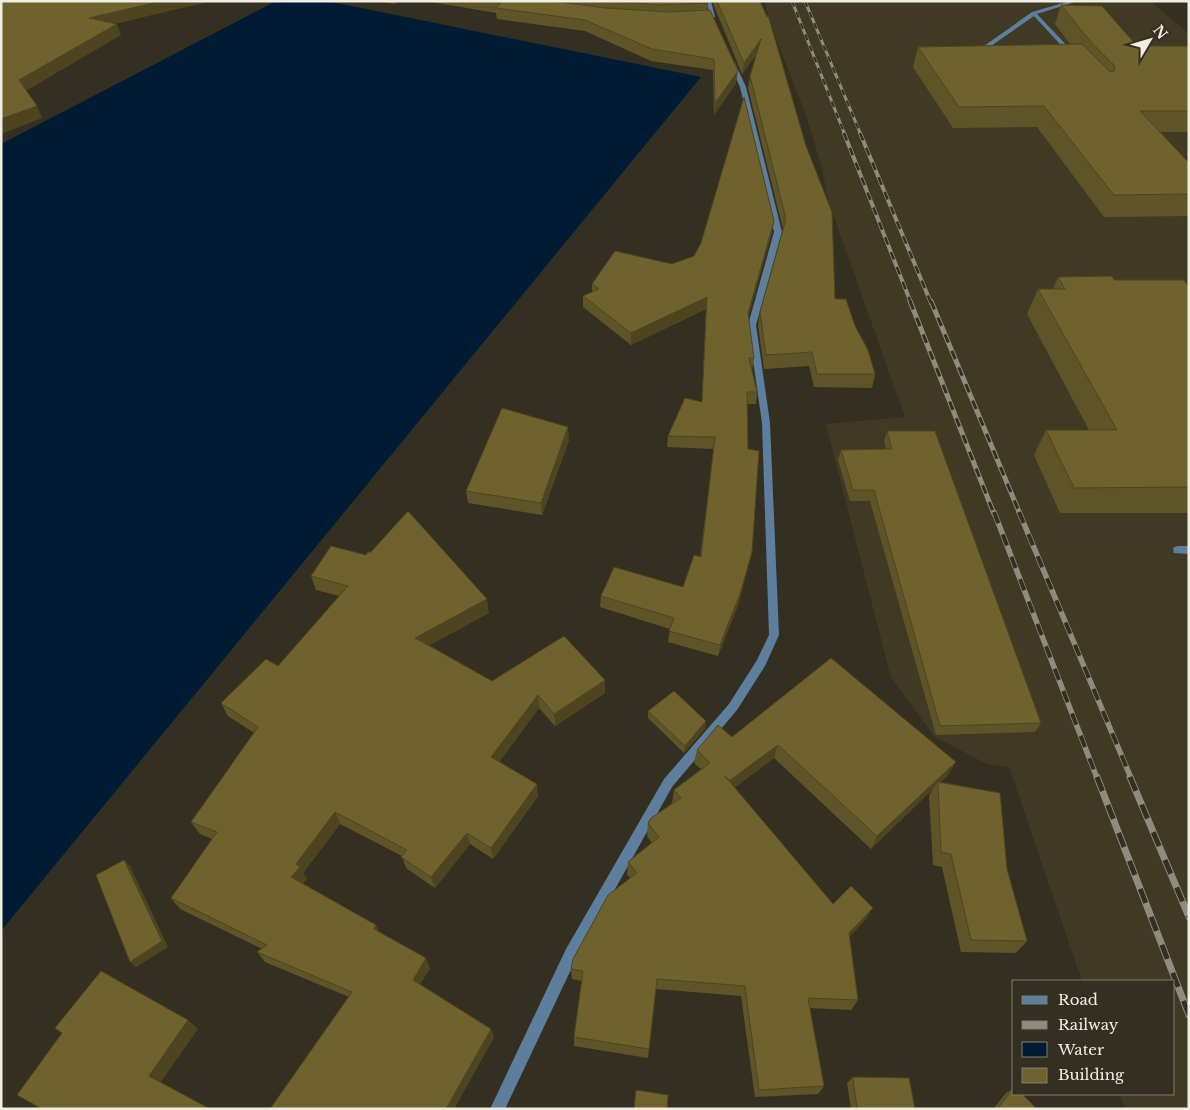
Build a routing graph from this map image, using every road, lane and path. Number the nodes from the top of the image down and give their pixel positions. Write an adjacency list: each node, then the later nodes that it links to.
1 (709, 1): 4 (street)
2 (1076, 1): 3 (street)
3 (1034, 13): 8 (street); 9 (street)
4 (712, 17): 5 (street); 6 (street)
5 (694, 20)
6 (716, 26)
7 (727, 52): 12 (street)
8 (978, 57)
9 (1079, 62)
10 (1178, 550): 11 (street)
11 (1189, 550)
12 (497, 1109)

